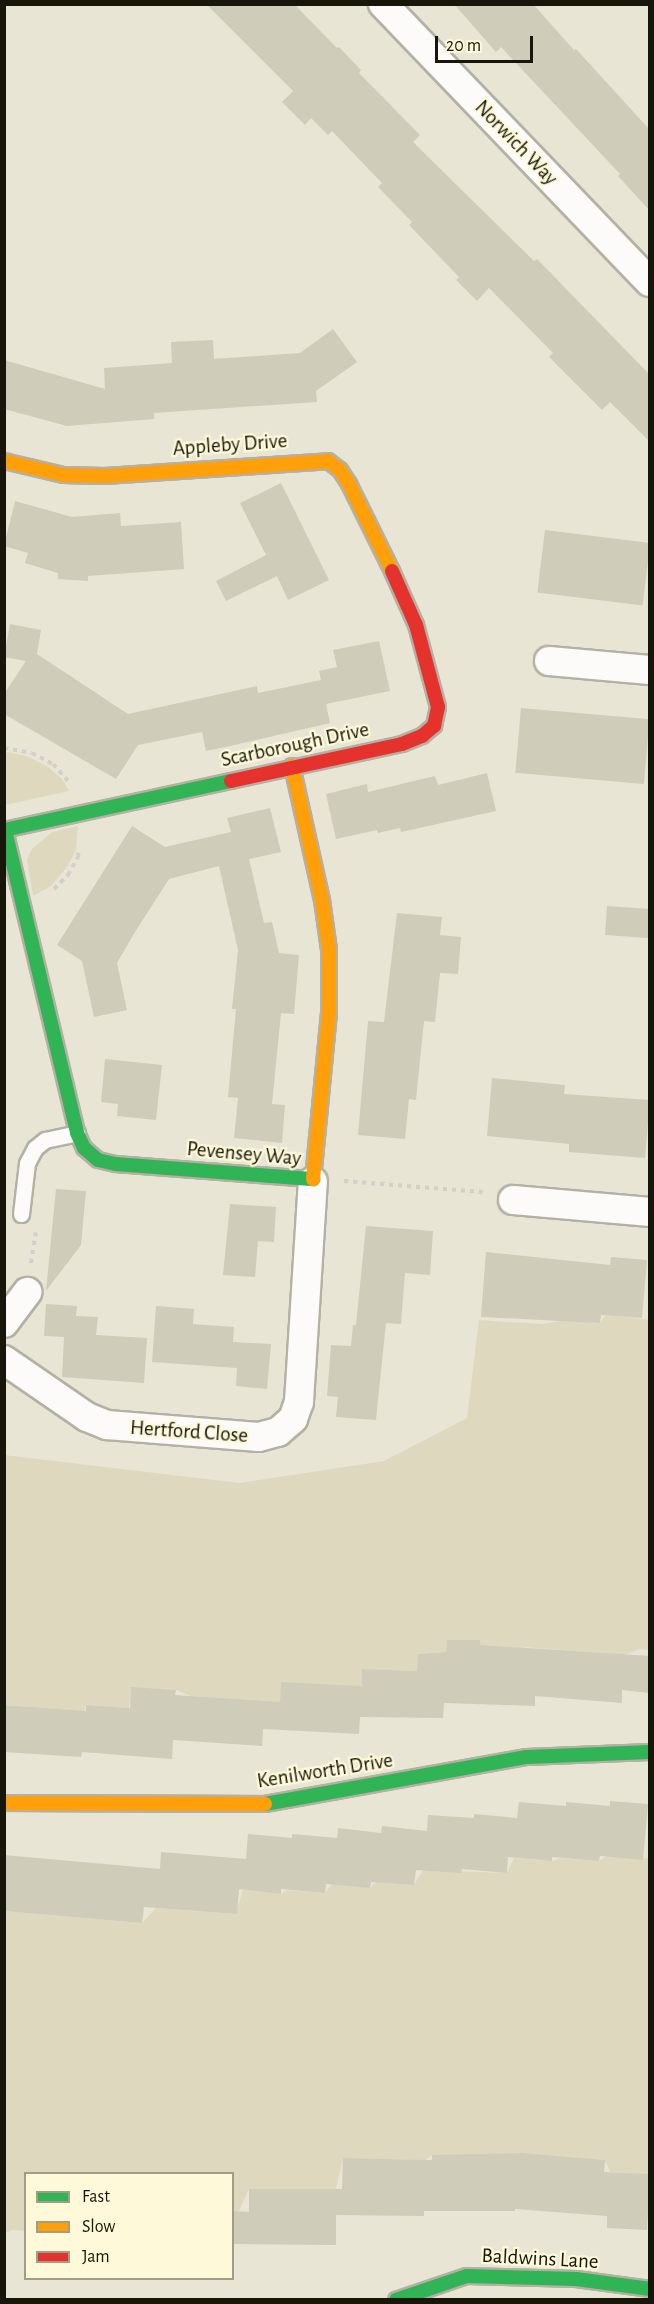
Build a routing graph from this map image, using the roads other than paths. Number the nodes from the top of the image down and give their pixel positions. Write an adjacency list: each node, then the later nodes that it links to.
1 (383, 4): 2 (street, Norwich Way)
2 (650, 282)
3 (4, 461): 4 (street, Appleby Drive)
4 (394, 575): 7 (street, Scarborough Drive)
5 (549, 661): 6 (street)
6 (650, 670)
7 (292, 766): 8 (street, Scarborough Drive); 10 (street, Pevensey Way)
8 (5, 830): 9 (street, Pevensey Way)
9 (77, 1133): 10 (street, Pevensey Way); 13 (lane)
10 (314, 1181): 16 (street, Hertford Close)
11 (513, 1200): 12 (street)
12 (650, 1212)
13 (21, 1214)
14 (27, 1292): 15 (street)
15 (4, 1323)
16 (4, 1360)
17 (650, 1752): 18 (street, Kenilworth Drive)
18 (4, 1803)
19 (650, 2289): 20 (street, Baldwins Lane)
20 (396, 2300)

